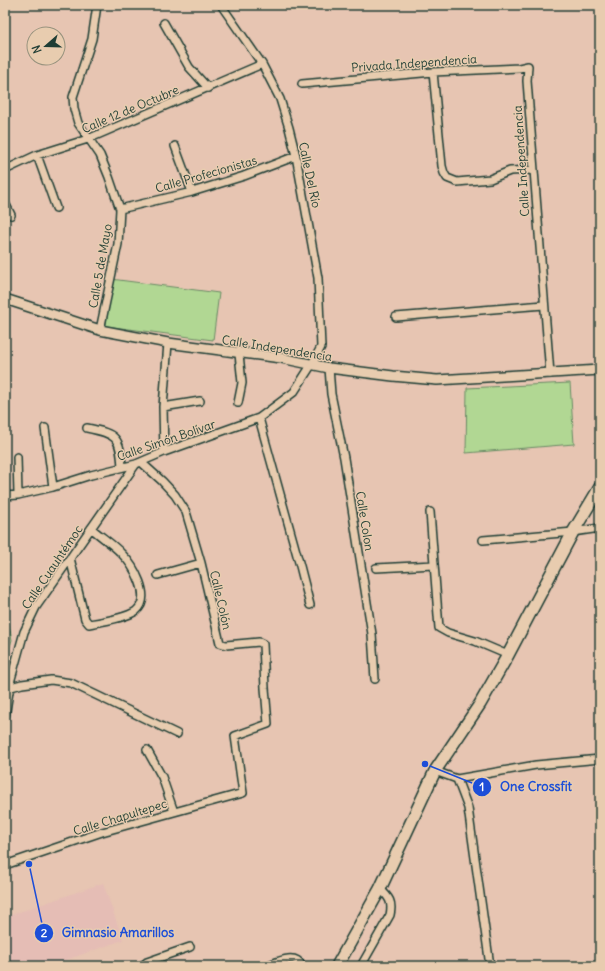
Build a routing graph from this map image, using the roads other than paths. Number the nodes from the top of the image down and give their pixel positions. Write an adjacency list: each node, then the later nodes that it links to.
1 (97, 5): 9 (street, Calle 5 de Mayo)
2 (221, 5): 4 (street, Calle Del Río)
3 (164, 23): 8 (street)
4 (262, 64): 8 (street, Calle 12 de Octubre); 12 (street, Calle Del Río)
5 (528, 66): 6 (street, Privada Independencia); 14 (street, Calle Independencia)
6 (433, 72): 7 (street, Privada Independencia); 14 (street)
7 (302, 84)
8 (208, 88): 9 (street, Calle 12 de Octubre)
9 (88, 139): 11 (street, Calle 12 de Octubre); 18 (street, Calle 5 de Mayo)
10 (175, 146): 15 (street)
11 (37, 155): 13 (street, Calle 12 de Octubre); 17 (street)
12 (296, 156): 15 (street, Calle Profecionistas); 26 (street, Calle Del Río)
13 (5, 170)
14 (534, 170): 21 (street, Calle Independencia)
15 (192, 192): 18 (street, Calle Profecionistas)
16 (5, 203): 19 (street)
17 (56, 208)
18 (120, 209): 23 (street, Calle 5 de Mayo)
19 (11, 215)
20 (5, 299): 23 (street, Calle Independencia)
21 (544, 305): 22 (street); 29 (street, Calle Independencia)
22 (396, 317)
23 (100, 330): 24 (street, Calle Independencia)
24 (168, 344): 25 (street, Calle Independencia); 32 (street)
25 (239, 354): 26 (street, Calle Independencia); 31 (street)
26 (312, 364): 27 (street, Calle Independencia); 33 (street, Calle Simón Bolívar)
27 (329, 368): 29 (street, Calle Independencia); 56 (street, Calle Colon)
28 (600, 370): 29 (street, Calle Independencia)
29 (550, 374)
30 (200, 402): 32 (street)
31 (238, 404)
32 (163, 407): 36 (street)
33 (259, 418): 36 (street, Calle Simón Bolívar); 54 (street)
34 (45, 428): 40 (street)
35 (87, 428): 39 (street)
36 (164, 452): 38 (street, Calle Simón Bolívar)
37 (17, 457): 42 (street)
38 (139, 463): 39 (street, Calle Simón Bolívar); 45 (street, Calle Cuauhtémoc); 50 (street, Calle Colón)
39 (122, 467): 40 (street, Calle Simón Bolívar)
40 (53, 487): 42 (street, Calle Simón Bolívar)
41 (600, 487): 47 (main road)
42 (18, 495): 43 (street, Calle Simón Bolívar)
43 (5, 496)
44 (430, 512): 51 (street)
45 (91, 528): 49 (street, Calle Cuauhtémoc); 49 (street)
46 (600, 528): 47 (street)
47 (573, 532): 48 (street); 55 (main road)
48 (483, 540)
49 (70, 558): 57 (street, Calle Cuauhtémoc)
50 (201, 563): 53 (street); 65 (street, Calle Colón)
51 (434, 565): 52 (street); 55 (street)
52 (376, 568)
53 (158, 575)
54 (310, 605)
55 (508, 655): 63 (main road)
56 (375, 679)
57 (8, 680): 58 (street, Calle Cuauhtémoc)
58 (10, 687): 59 (street, Calle Cuauhtémoc); 60 (street)
59 (5, 717)
60 (177, 734)
61 (147, 750): 66 (street)
62 (600, 759): 64 (street)
63 (435, 771): 64 (street); 68 (main road)
64 (457, 779): 75 (street)
65 (243, 794): 66 (street, Calle Chapultepec)
66 (174, 812): 67 (street, Calle Chapultepec)
67 (5, 865)
68 (380, 889): 73 (main road); 74 (street)
69 (190, 947): 70 (street)
70 (142, 966)
71 (266, 966): 72 (street)
72 (302, 966)
73 (337, 966)
74 (361, 966)
75 (490, 966)

